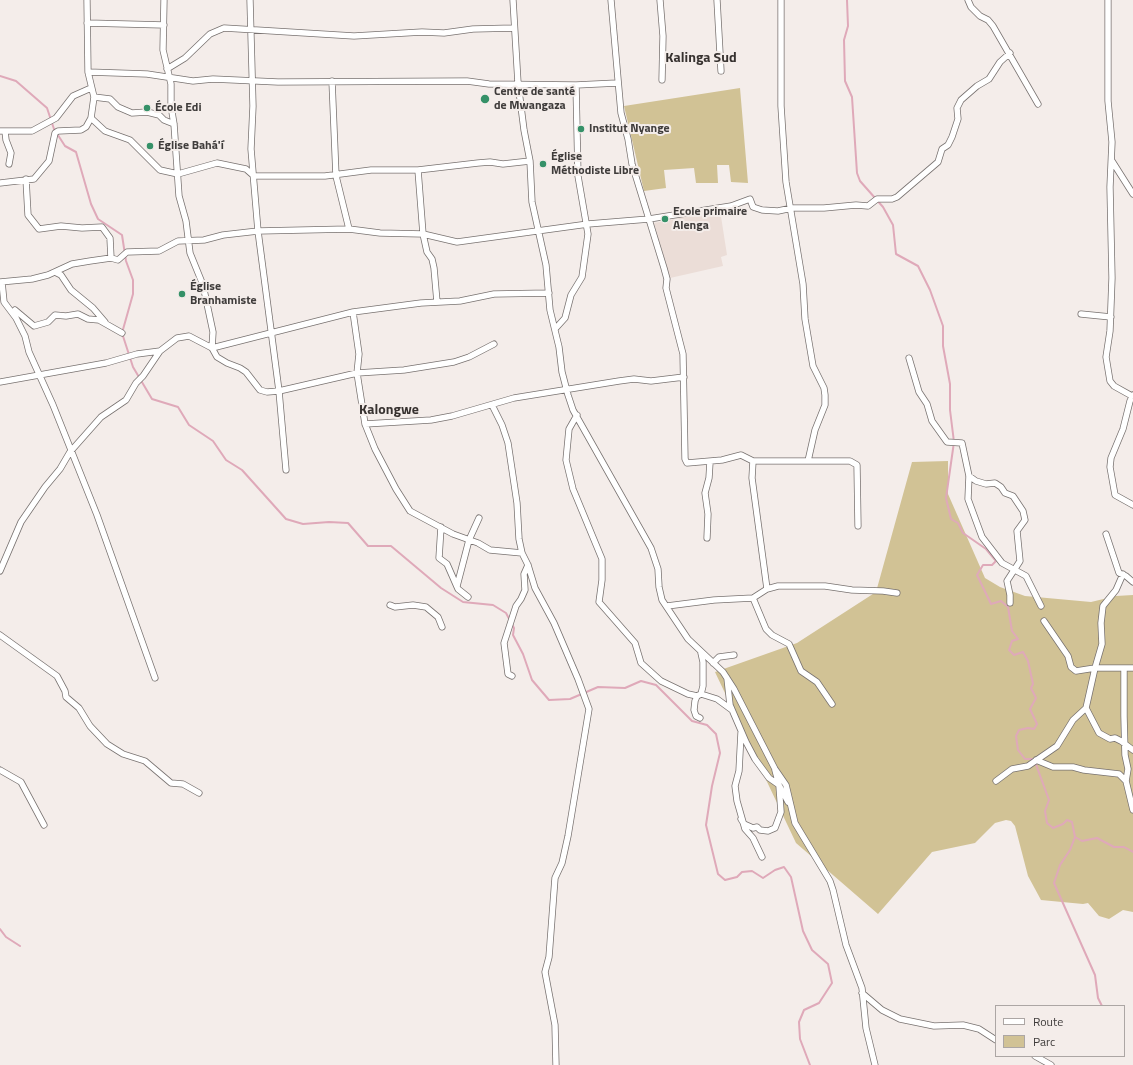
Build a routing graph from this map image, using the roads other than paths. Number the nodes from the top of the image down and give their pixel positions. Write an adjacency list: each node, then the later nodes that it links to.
1 (87, 0): 11 (street)
2 (164, 0): 12 (street)
3 (250, 0): 14 (street)
4 (513, 0): 13 (street)
5 (610, 0): 24 (street)
6 (660, 0): 20 (street)
7 (717, 0): 18 (street)
8 (781, 0): 42 (street)
9 (968, 0): 15 (street)
10 (1108, 0): 33 (street)
11 (87, 23): 12 (street); 17 (street)
12 (164, 25): 16 (street)
13 (514, 28): 14 (street); 23 (street)
14 (251, 29): 16 (street); 21 (street)
15 (1010, 53): 28 (street); 42 (street)
16 (166, 69): 19 (street)
17 (88, 72): 19 (street); 26 (street)
18 (721, 72)
19 (168, 77): 21 (street); 30 (street)
20 (662, 80)
21 (252, 81): 22 (street); 37 (street)
22 (332, 81): 23 (street); 38 (street)
23 (518, 83): 25 (street); 32 (street)
24 (617, 83): 25 (street); 43 (street)
25 (576, 85): 44 (street)
26 (91, 88): 27 (street); 31 (street)
27 (94, 97): 29 (street); 30 (street)
28 (1038, 104)
29 (91, 118): 36 (street); 39 (street)
30 (174, 124): 36 (street)
31 (3, 131): 34 (street)
32 (530, 161): 35 (street); 46 (street)
33 (1112, 161): 41 (street); 58 (street)
34 (9, 164)
35 (418, 170): 38 (street); 48 (street)
36 (178, 174): 37 (street); 49 (street)
37 (254, 176): 38 (street); 47 (street)
38 (336, 176): 45 (street)
39 (26, 179): 40 (street); 50 (street)
40 (0, 183)
41 (1133, 194)
42 (792, 208): 43 (street); 79 (street)
43 (649, 219): 44 (street); 69 (street)
44 (588, 224): 46 (street); 60 (street)
45 (349, 229): 47 (street); 48 (street)
46 (538, 230): 48 (street); 53 (street)
47 (258, 232): 49 (street); 61 (street)
48 (423, 234): 55 (street)
49 (188, 242): 50 (street); 64 (street)
50 (111, 258): 51 (street)
51 (55, 272): 52 (street); 59 (street)
52 (1, 282): 54 (street)
53 (549, 292): 55 (street); 60 (street)
54 (4, 302): 59 (street); 68 (street)
55 (437, 302): 56 (street)
56 (353, 312): 61 (street); 67 (street)
57 (1081, 314): 58 (street)
58 (1111, 317): 73 (street)
59 (108, 326): 62 (street)
60 (555, 329): 71 (street)
61 (272, 332): 64 (street); 72 (street)
62 (122, 333)
63 (494, 344): 67 (street)
64 (212, 348): 65 (street); 72 (street)
65 (160, 351): 68 (street); 77 (street)
66 (909, 358): 82 (street)
67 (357, 373): 72 (street); 76 (street)
68 (38, 375): 70 (street); 77 (street)
69 (684, 377): 71 (street); 80 (street)
70 (0, 382)
71 (567, 390): 74 (street); 75 (street)
72 (279, 391): 81 (street)
73 (1132, 396): 83 (street)
74 (492, 405): 76 (street); 90 (street)
75 (577, 415): 103 (street); 117 (street)
76 (364, 424): 86 (street)
77 (70, 452): 92 (street); 116 (street)
78 (753, 461): 79 (street); 80 (street); 97 (street)
79 (808, 461): 85 (street)
80 (710, 462): 88 (street)
81 (286, 470)
82 (969, 476): 93 (street); 93 (street)
83 (1133, 505)
84 (479, 518): 89 (street)
85 (858, 526)
86 (442, 527): 89 (street); 96 (street)
87 (1106, 534): 94 (street)
88 (707, 538)
89 (469, 540): 90 (street); 96 (street)
90 (522, 553): 91 (street)
91 (528, 564): 114 (street); 140 (street)
92 (0, 570)
93 (1015, 570): 101 (street); 104 (street)
94 (1123, 574): 95 (street); 111 (street)
95 (1133, 582)
96 (457, 586): 99 (street)
97 (767, 589): 98 (street); 100 (street)
98 (897, 593)
99 (468, 597)
100 (753, 598): 103 (street); 118 (street)
101 (1010, 603)
102 (390, 605): 106 (street)
103 (667, 606): 108 (street)
104 (1041, 606)
105 (1044, 621): 111 (street)
106 (442, 627)
107 (0, 635): 131 (street)
108 (701, 652): 110 (street); 117 (street)
109 (734, 655): 110 (street)
110 (713, 663): 115 (street)
111 (1096, 668): 112 (street); 119 (street)
112 (1124, 668): 113 (street); 123 (street)
113 (1133, 668)
114 (512, 676)
115 (727, 677): 120 (street); 126 (street)
116 (155, 678)
117 (699, 695): 120 (street); 121 (street)
118 (832, 704)
119 (1086, 708): 123 (street); 125 (street)
120 (734, 712): 122 (street)
121 (700, 718)
122 (741, 731): 130 (street); 134 (street)
123 (1126, 746): 124 (street); 129 (street)
124 (1133, 750)
125 (1036, 760): 128 (street); 129 (street)
126 (775, 769): 130 (street); 133 (street)
127 (0, 770): 135 (street)
128 (996, 781)
129 (1126, 781): 132 (street)
130 (779, 785): 133 (street); 134 (street)
131 (199, 793)
132 (1133, 810)
133 (791, 812): 137 (street)
134 (741, 819): 136 (street)
135 (44, 824)
136 (762, 857)
137 (862, 993): 138 (street); 141 (street)
138 (995, 1039)
139 (1037, 1057): 142 (street)
140 (556, 1065)
141 (875, 1065)
142 (1051, 1065)

